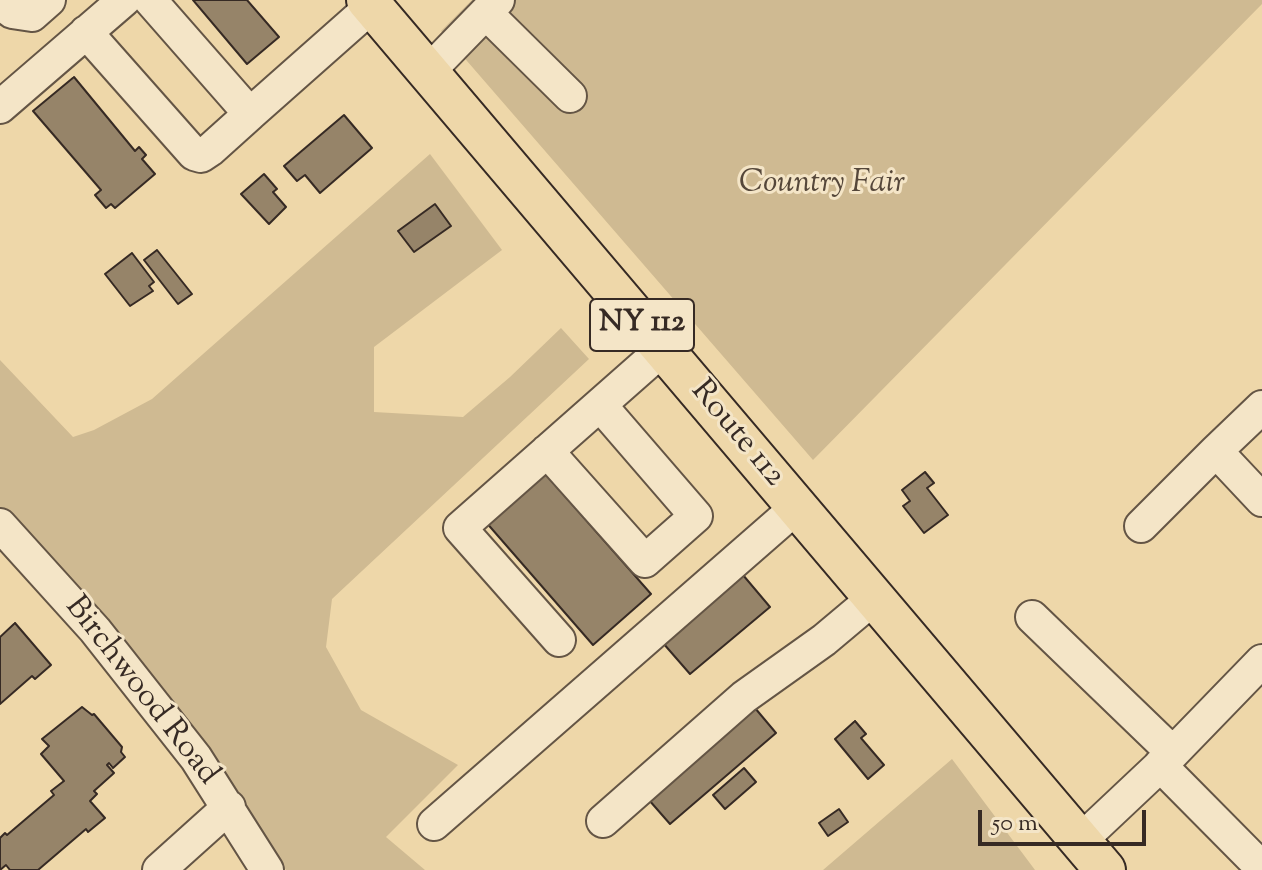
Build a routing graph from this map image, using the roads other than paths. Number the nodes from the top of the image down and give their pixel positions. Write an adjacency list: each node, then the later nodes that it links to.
1 (0, 0): 2 (street)
2 (49, 0)
3 (124, 0): 7 (street)
4 (150, 0): 11 (street)
5 (370, 3): 8 (main road, Route 112 / NY 112); 11 (street)
6 (492, 6): 8 (street); 9 (street)
7 (86, 32): 10 (street); 11 (street)
8 (428, 72): 12 (main road, Route 112 / NY 112)
9 (570, 96)
10 (0, 107)
11 (250, 114)
12 (663, 349): 13 (street); 18 (main road, Route 112 / NY 112)
13 (601, 406): 15 (street); 15 (street)
14 (1261, 409): 16 (street)
15 (547, 451): 23 (street)
16 (1216, 451): 17 (street); 19 (street)
17 (1262, 500)
18 (797, 507): 21 (main road, Route 112 / NY 112); 28 (street)
19 (1141, 526)
20 (7, 544): 26 (street, Birchwood Road)
21 (874, 598): 27 (street); 29 (main road, Route 112 / NY 112)
22 (1032, 617): 25 (street)
23 (559, 640)
24 (1262, 661): 25 (street)
25 (1167, 759): 29 (street); 30 (street)
26 (229, 807): 31 (street); 32 (street, Birchwood Road)
27 (603, 821)
28 (434, 824)
29 (1093, 855)
30 (1262, 868)
31 (159, 870)
32 (267, 870)

